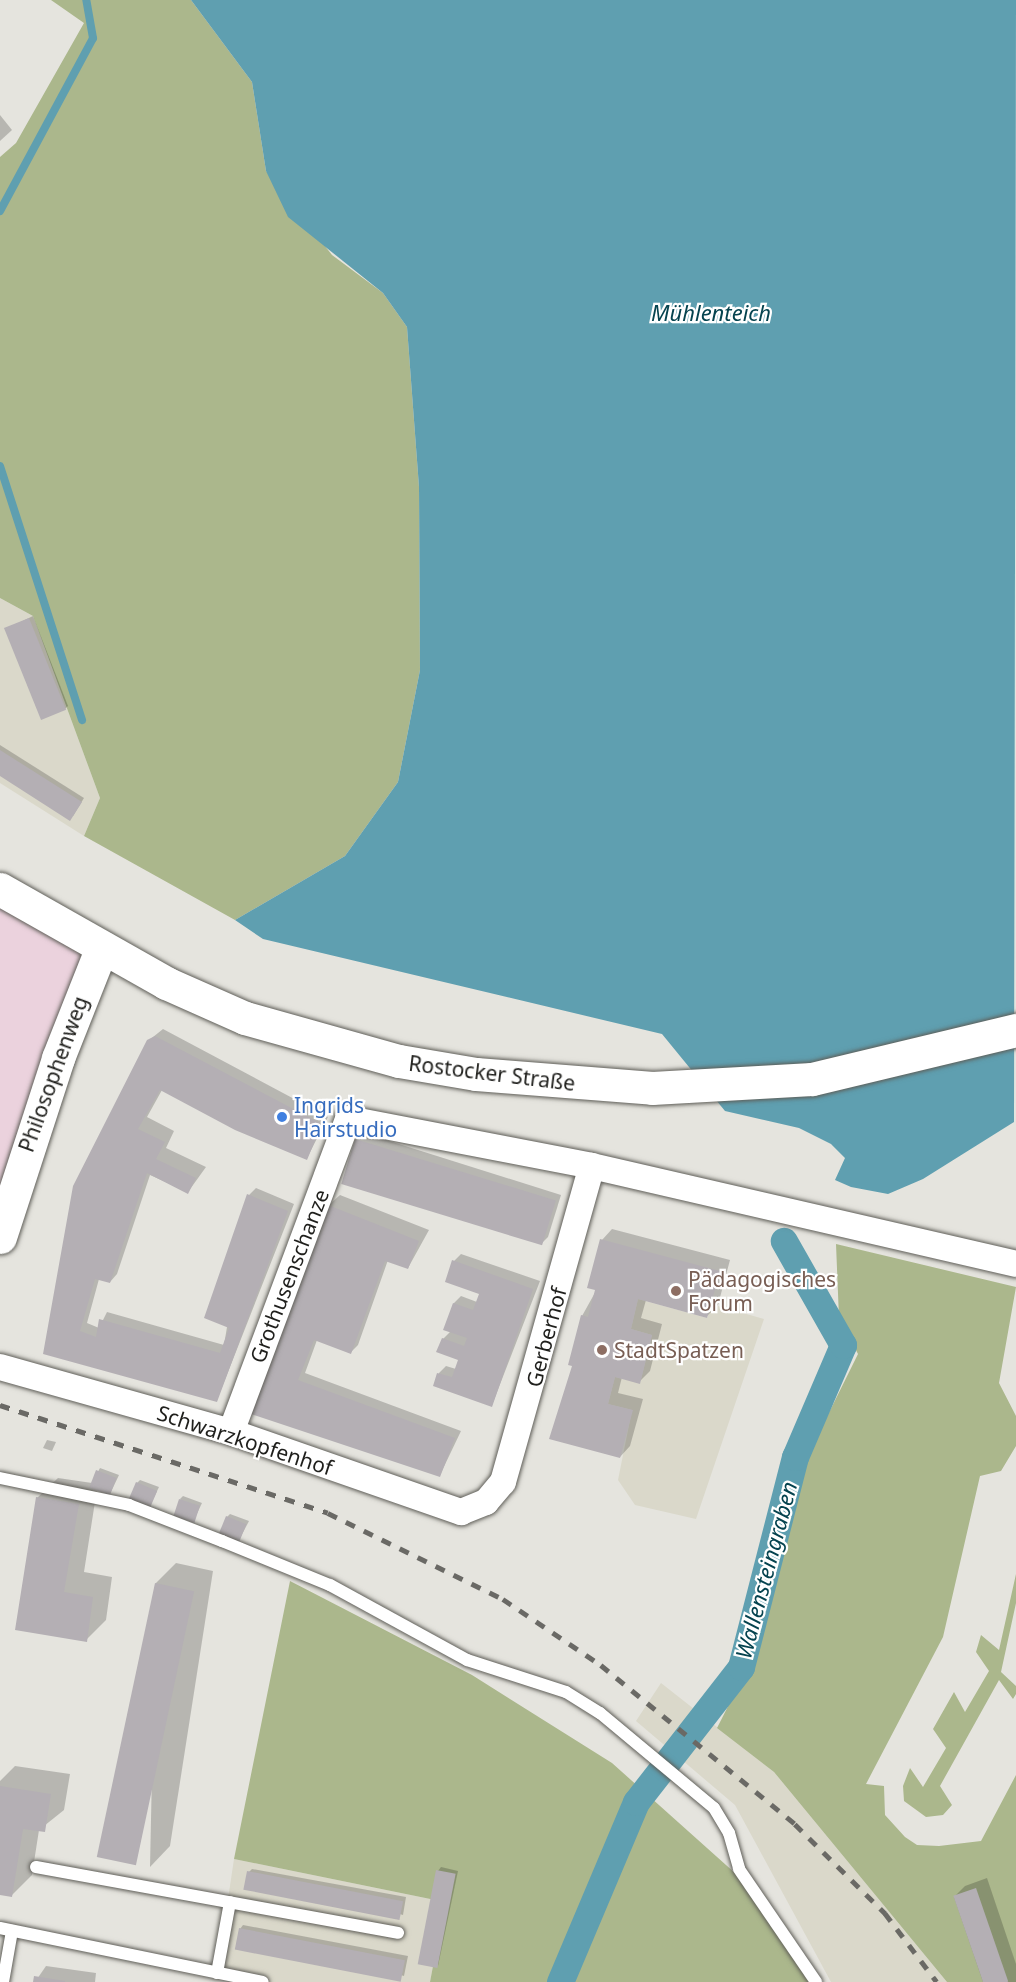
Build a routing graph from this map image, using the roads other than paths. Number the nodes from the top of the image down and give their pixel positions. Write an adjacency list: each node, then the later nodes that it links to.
1 (0, 889): 2 (main road, Rostocker Straße)
2 (102, 947): 3 (main road, Rostocker Straße); 5 (main road, Philosophenweg)
3 (1016, 1030)
4 (592, 1166): 6 (street); 8 (street, Grothusenschanze); 10 (street, Gerberhof)
5 (0, 1237)
6 (1016, 1264)
7 (0, 1367): 8 (street, Schwarzkopfenhof)
8 (231, 1432): 10 (street, Schwarzkopfenhof)
9 (0, 1478): 18 (lane)
10 (486, 1502)
11 (36, 1867): 12 (lane)
12 (230, 1902): 14 (lane); 15 (lane)
13 (6, 1930): 15 (lane); 16 (lane)
14 (398, 1933)
15 (217, 1973): 17 (lane)
16 (3, 1982)
17 (262, 1982)
18 (816, 1982)

